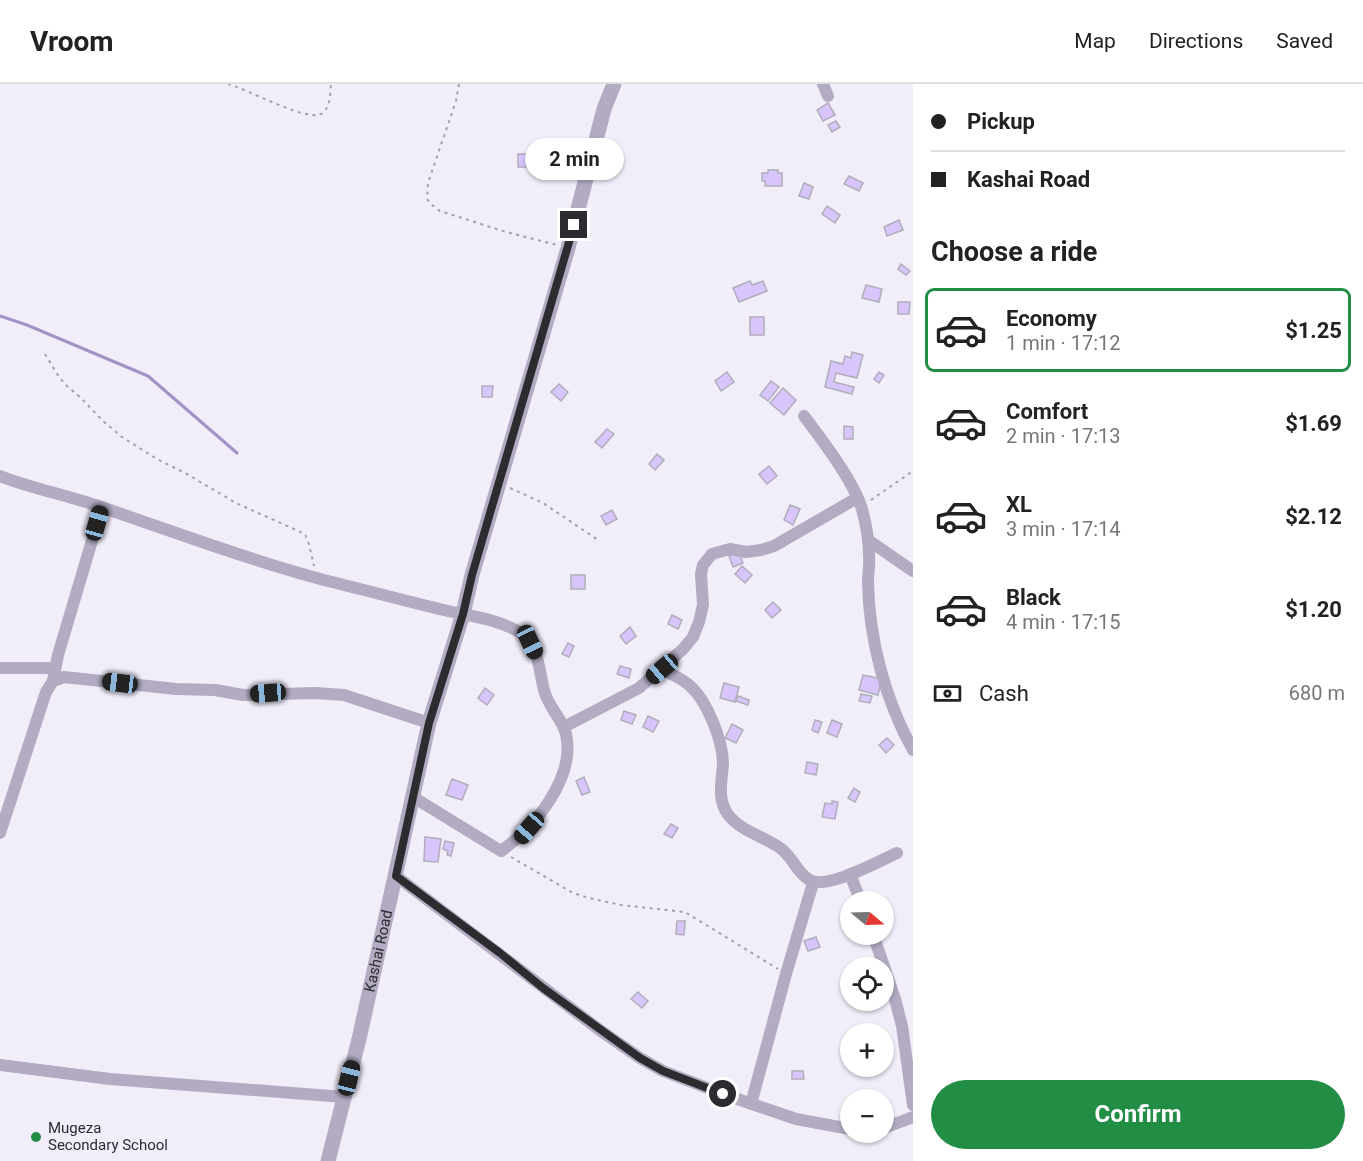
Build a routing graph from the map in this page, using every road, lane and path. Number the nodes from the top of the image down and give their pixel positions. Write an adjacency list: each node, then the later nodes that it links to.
1 (228, 84): 2 (path)
2 (331, 84)
3 (459, 84): 5 (path)
4 (614, 84): 5 (street, Kashai Road)
5 (568, 248): 10 (street, Kashai Road)
6 (45, 354): 16 (path)
7 (804, 416): 11 (street)
8 (913, 471): 11 (path)
9 (0, 476): 12 (street)
10 (499, 483): 13 (path); 17 (street, Kashai Road)
11 (859, 503): 14 (street); 20 (street)
12 (102, 507): 16 (street); 19 (street)
13 (598, 540)
14 (868, 540): 15 (street); 24 (street)
15 (913, 571)
16 (322, 579): 17 (street)
17 (463, 614): 22 (street, Kashai Road); 23 (street)
18 (0, 668): 19 (street)
19 (55, 668): 21 (street)
20 (662, 669): 23 (street); 31 (street)
21 (53, 681): 22 (street); 26 (street)
22 (429, 723): 25 (street, Kashai Road)
23 (564, 727): 27 (street)
24 (913, 750)
25 (413, 797): 27 (street); 30 (street, Kashai Road)
26 (0, 833)
27 (501, 851): 34 (path)
28 (897, 853): 29 (street)
29 (850, 874): 31 (street); 32 (street)
30 (396, 876): 36 (street, Kashai Road); 37 (street)
31 (813, 883): 34 (street)
32 (857, 891)
33 (877, 945): 38 (street)
34 (786, 974): 37 (street)
35 (0, 1065): 36 (street)
36 (344, 1097): 42 (street, Kashai Road)
37 (751, 1104): 41 (street)
38 (913, 1105)
39 (913, 1117): 40 (street)
40 (894, 1124)
41 (840, 1127)
42 (328, 1161)

